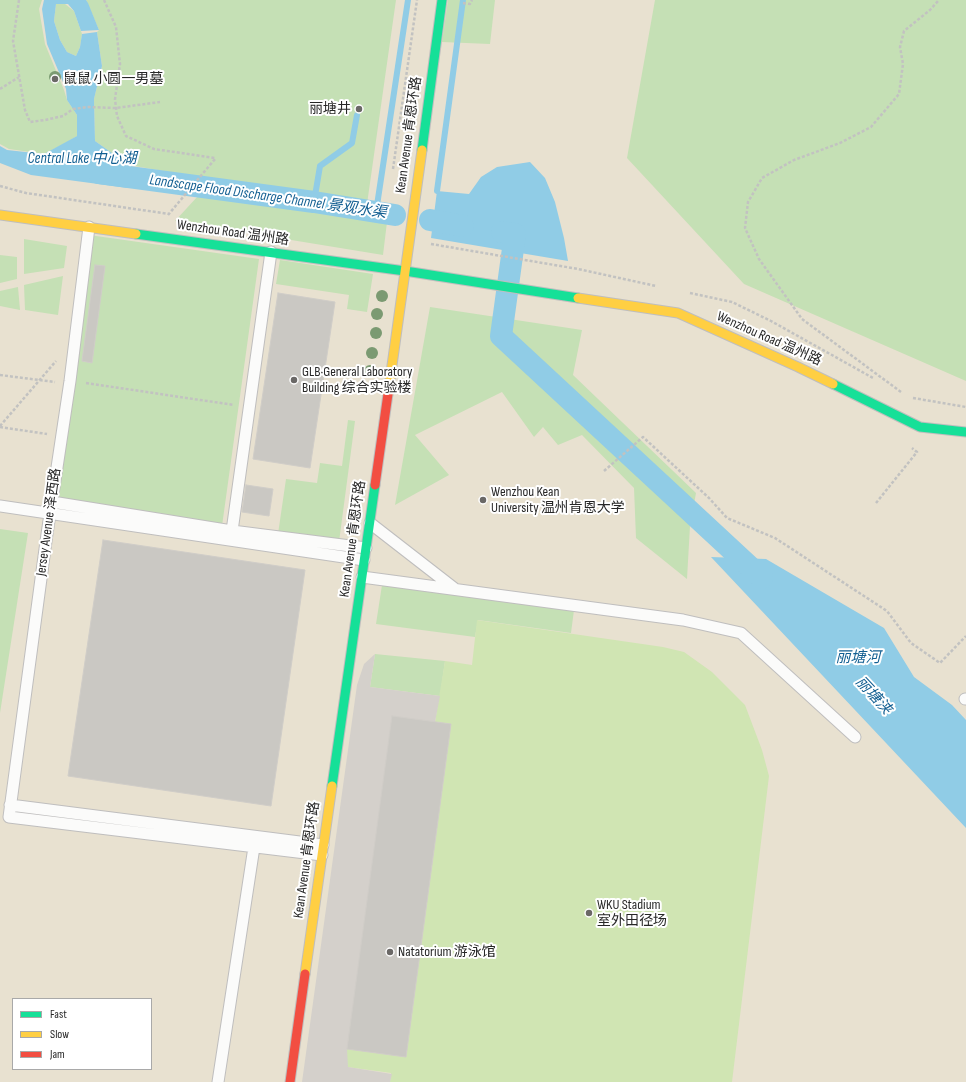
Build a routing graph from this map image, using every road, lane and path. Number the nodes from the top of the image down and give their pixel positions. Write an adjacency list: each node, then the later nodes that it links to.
1 (19, 0): 8 (path)
2 (104, 0): 11 (path)
3 (417, 0): 12 (path)
4 (442, 0): 21 (street, Kean Avenue 肯恩环路)
5 (472, 0): 7 (path)
6 (939, 0): 26 (path)
7 (470, 4)
8 (19, 77): 9 (path); 11 (path)
9 (0, 89)
10 (160, 102): 11 (path)
11 (116, 108): 14 (path)
12 (393, 169)
13 (0, 186): 14 (path)
14 (169, 214): 16 (path)
15 (0, 215): 17 (street, Wenzhou Road 温州路)
16 (164, 220)
17 (89, 227): 18 (street, Wenzhou Road 温州路); 22 (lane, Jersey Avenue 泽西路)
18 (271, 252): 21 (street, Wenzhou Road 温州路); 27 (lane)
19 (471, 252): 20 (path)
20 (556, 265)
21 (405, 271): 29 (street, Wenzhou Road 温州路); 36 (street, Kean Avenue 肯恩环路)
22 (75, 340): 24 (path); 25 (lane, Jersey Avenue 泽西路)
23 (0, 375): 24 (path)
24 (39, 380): 25 (path); 28 (path)
25 (70, 383): 27 (path); 30 (lane, Jersey Avenue 泽西路)
26 (902, 392)
27 (249, 407): 37 (lane)
28 (0, 427): 30 (path)
29 (966, 432)
30 (62, 437): 35 (lane, Jersey Avenue 泽西路)
31 (907, 445): 33 (path)
32 (604, 471): 42 (path)
33 (876, 503)
34 (0, 506): 35 (lane)
35 (51, 508): 37 (lane); 39 (lane); 44 (lane, Jersey Avenue 泽西路)
36 (370, 523): 38 (street, Kean Avenue 肯恩环路); 41 (lane)
37 (232, 531): 38 (lane)
38 (366, 548): 39 (street, Kean Avenue 肯恩环路)
39 (364, 560): 40 (street, Kean Avenue 肯恩环路)
40 (362, 577): 41 (lane); 46 (street, Kean Avenue 肯恩环路)
41 (456, 590): 43 (lane)
42 (966, 636)
43 (855, 737)
44 (10, 805): 45 (lane, Jersey Avenue 泽西路); 46 (lane)
45 (254, 846): 46 (lane); 47 (lane)
46 (322, 850): 48 (street, Kean Avenue 肯恩环路)
47 (218, 1082)
48 (290, 1082)

